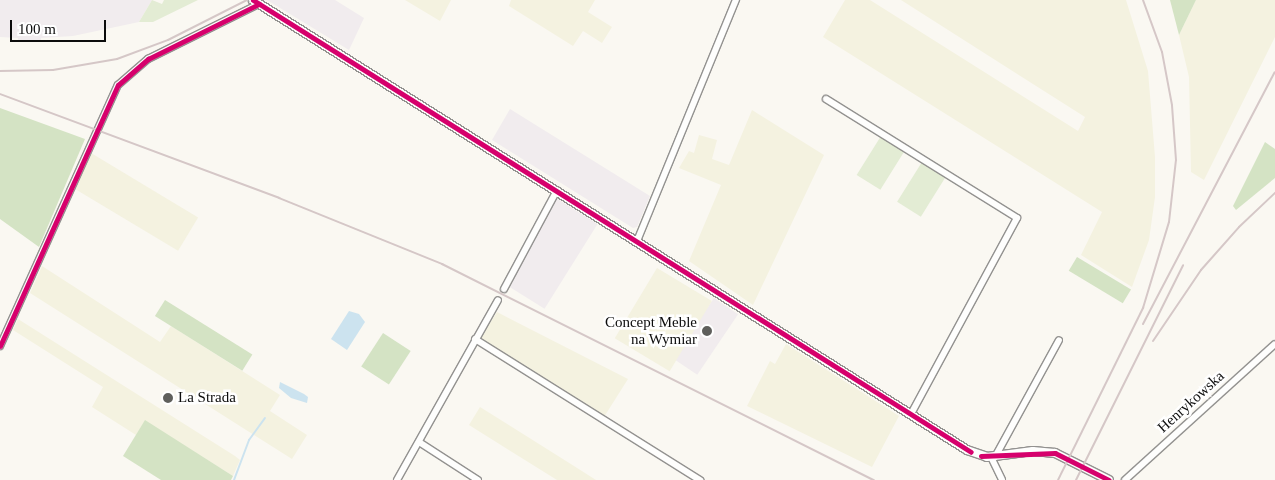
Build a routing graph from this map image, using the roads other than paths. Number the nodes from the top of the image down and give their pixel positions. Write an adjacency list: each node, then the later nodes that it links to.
1 (736, 0): 5 (street)
2 (256, 2): 4 (street); 11 (street)
3 (826, 99): 12 (street)
4 (557, 190): 5 (street); 6 (street)
5 (637, 241): 12 (street)
6 (504, 289)
7 (498, 300): 8 (street)
8 (476, 339): 13 (street); 17 (street)
9 (1059, 340): 14 (street)
10 (1275, 344): 20 (street, Henrykowska)
11 (0, 346)
12 (911, 414): 14 (street)
13 (418, 442): 15 (street); 16 (street)
14 (993, 457): 18 (street); 19 (street)
15 (397, 480)
16 (478, 480)
17 (700, 480)
18 (1002, 480)
19 (1110, 480)
20 (1125, 480)

